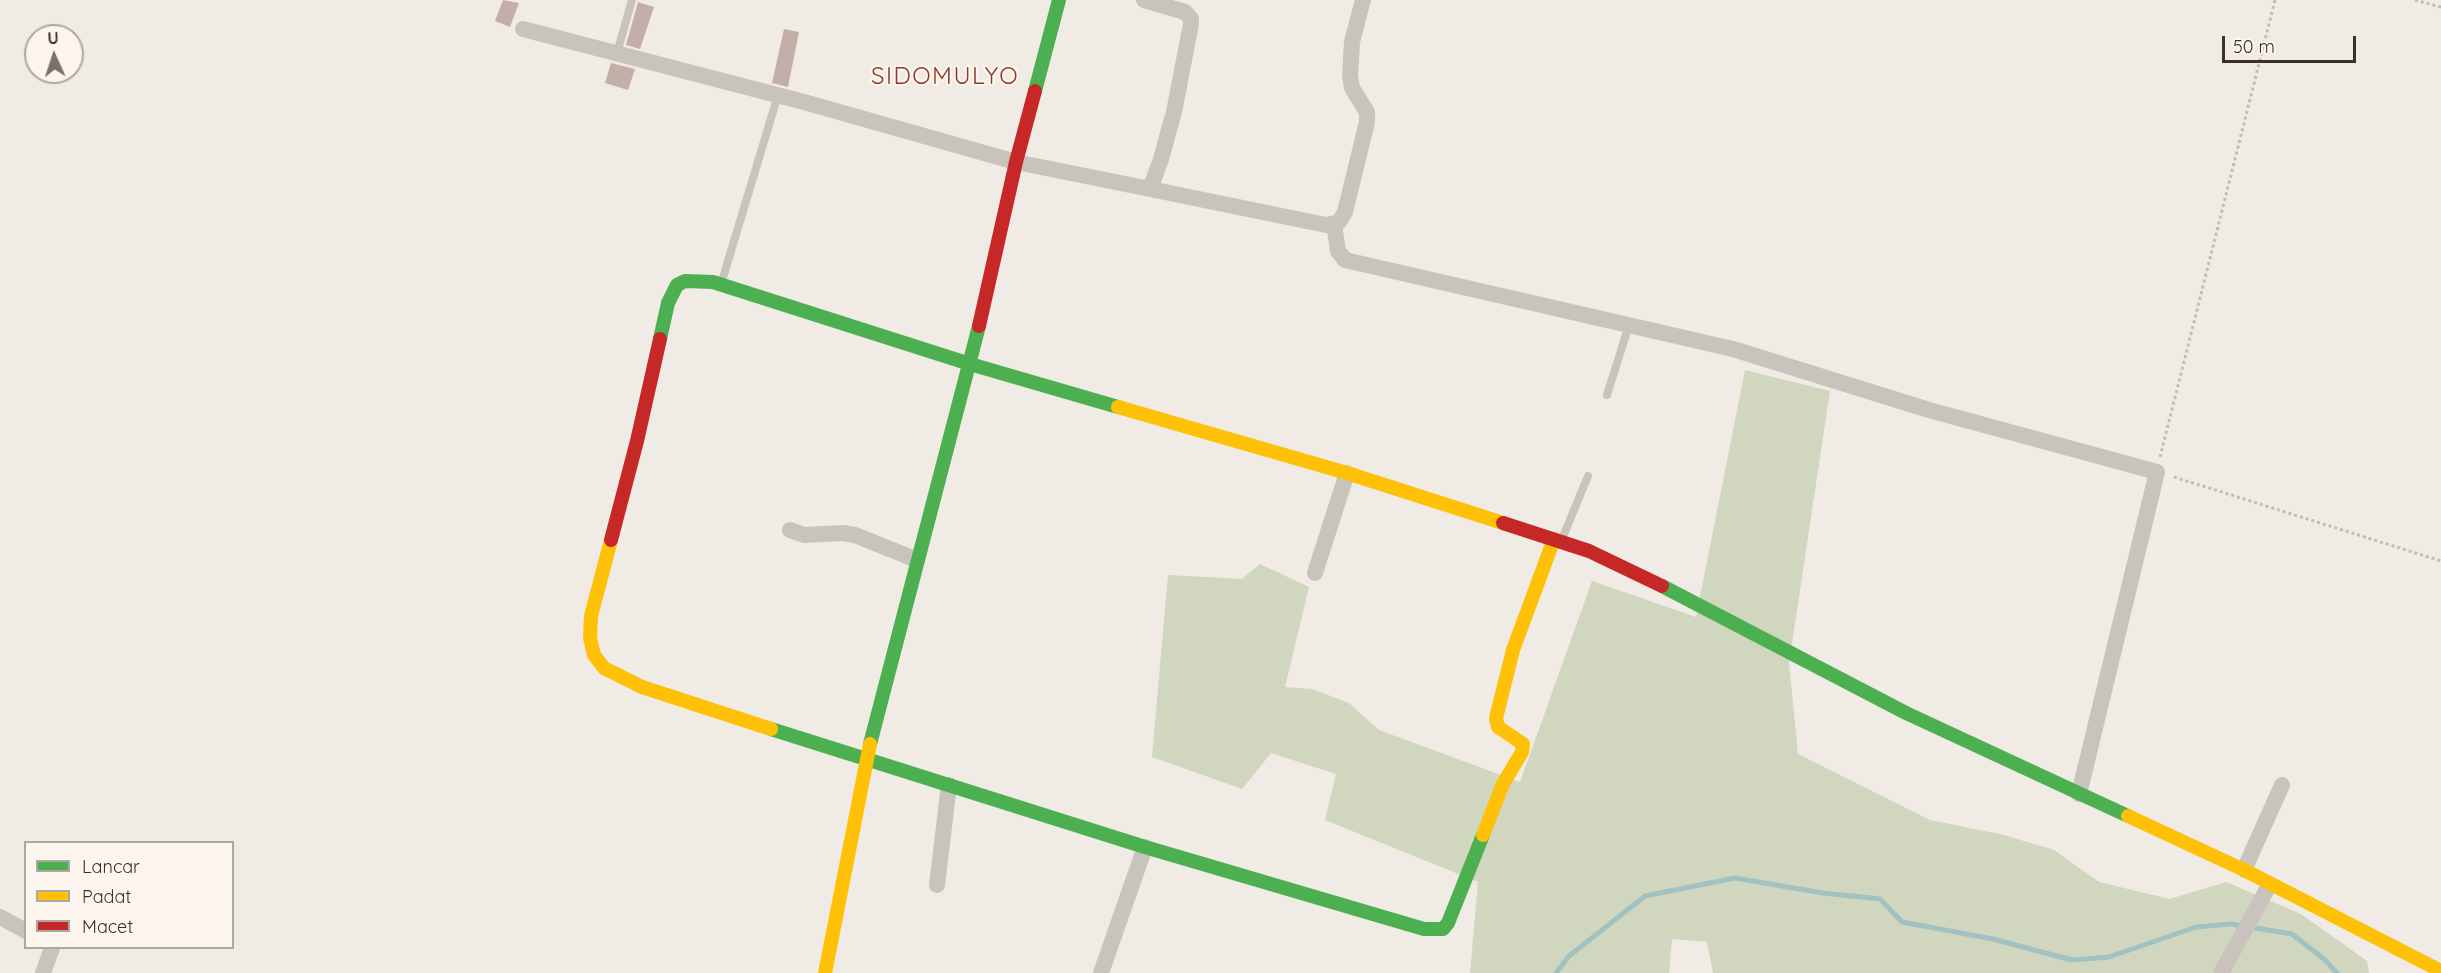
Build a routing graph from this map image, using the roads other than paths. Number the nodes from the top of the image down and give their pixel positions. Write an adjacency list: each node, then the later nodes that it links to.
1 (632, 0): 6 (lane)
2 (1059, 0): 8 (street)
3 (1144, 0): 9 (street)
4 (1363, 0): 10 (street)
5 (523, 29): 6 (street)
6 (617, 53): 7 (street)
7 (778, 95): 8 (street); 11 (lane)
8 (1016, 162): 9 (street); 13 (street)
9 (1150, 189): 10 (street)
10 (1334, 224): 12 (street)
11 (721, 285): 13 (street); 21 (street)
12 (1629, 325): 14 (lane); 24 (street)
13 (970, 364): 15 (street); 19 (street)
14 (1607, 395)
15 (1347, 473): 18 (street); 20 (street)
16 (1588, 476): 18 (lane)
17 (790, 530): 19 (street)
18 (1557, 541): 24 (street); 25 (street)
19 (916, 560): 21 (street)
20 (1315, 573)
21 (866, 760): 22 (street); 34 (street)
22 (949, 785): 25 (street); 28 (street)
23 (2282, 785): 26 (street)
24 (2079, 794): 26 (street)
25 (1145, 847): 35 (street)
26 (2244, 870): 27 (street)
27 (2270, 884): 32 (street); 36 (street)
28 (937, 885)
29 (0, 917): 30 (street)
30 (24, 930)
31 (52, 949): 33 (street)
32 (2441, 971)
33 (43, 973)
34 (825, 973)
35 (1101, 973)
36 (2221, 973)

